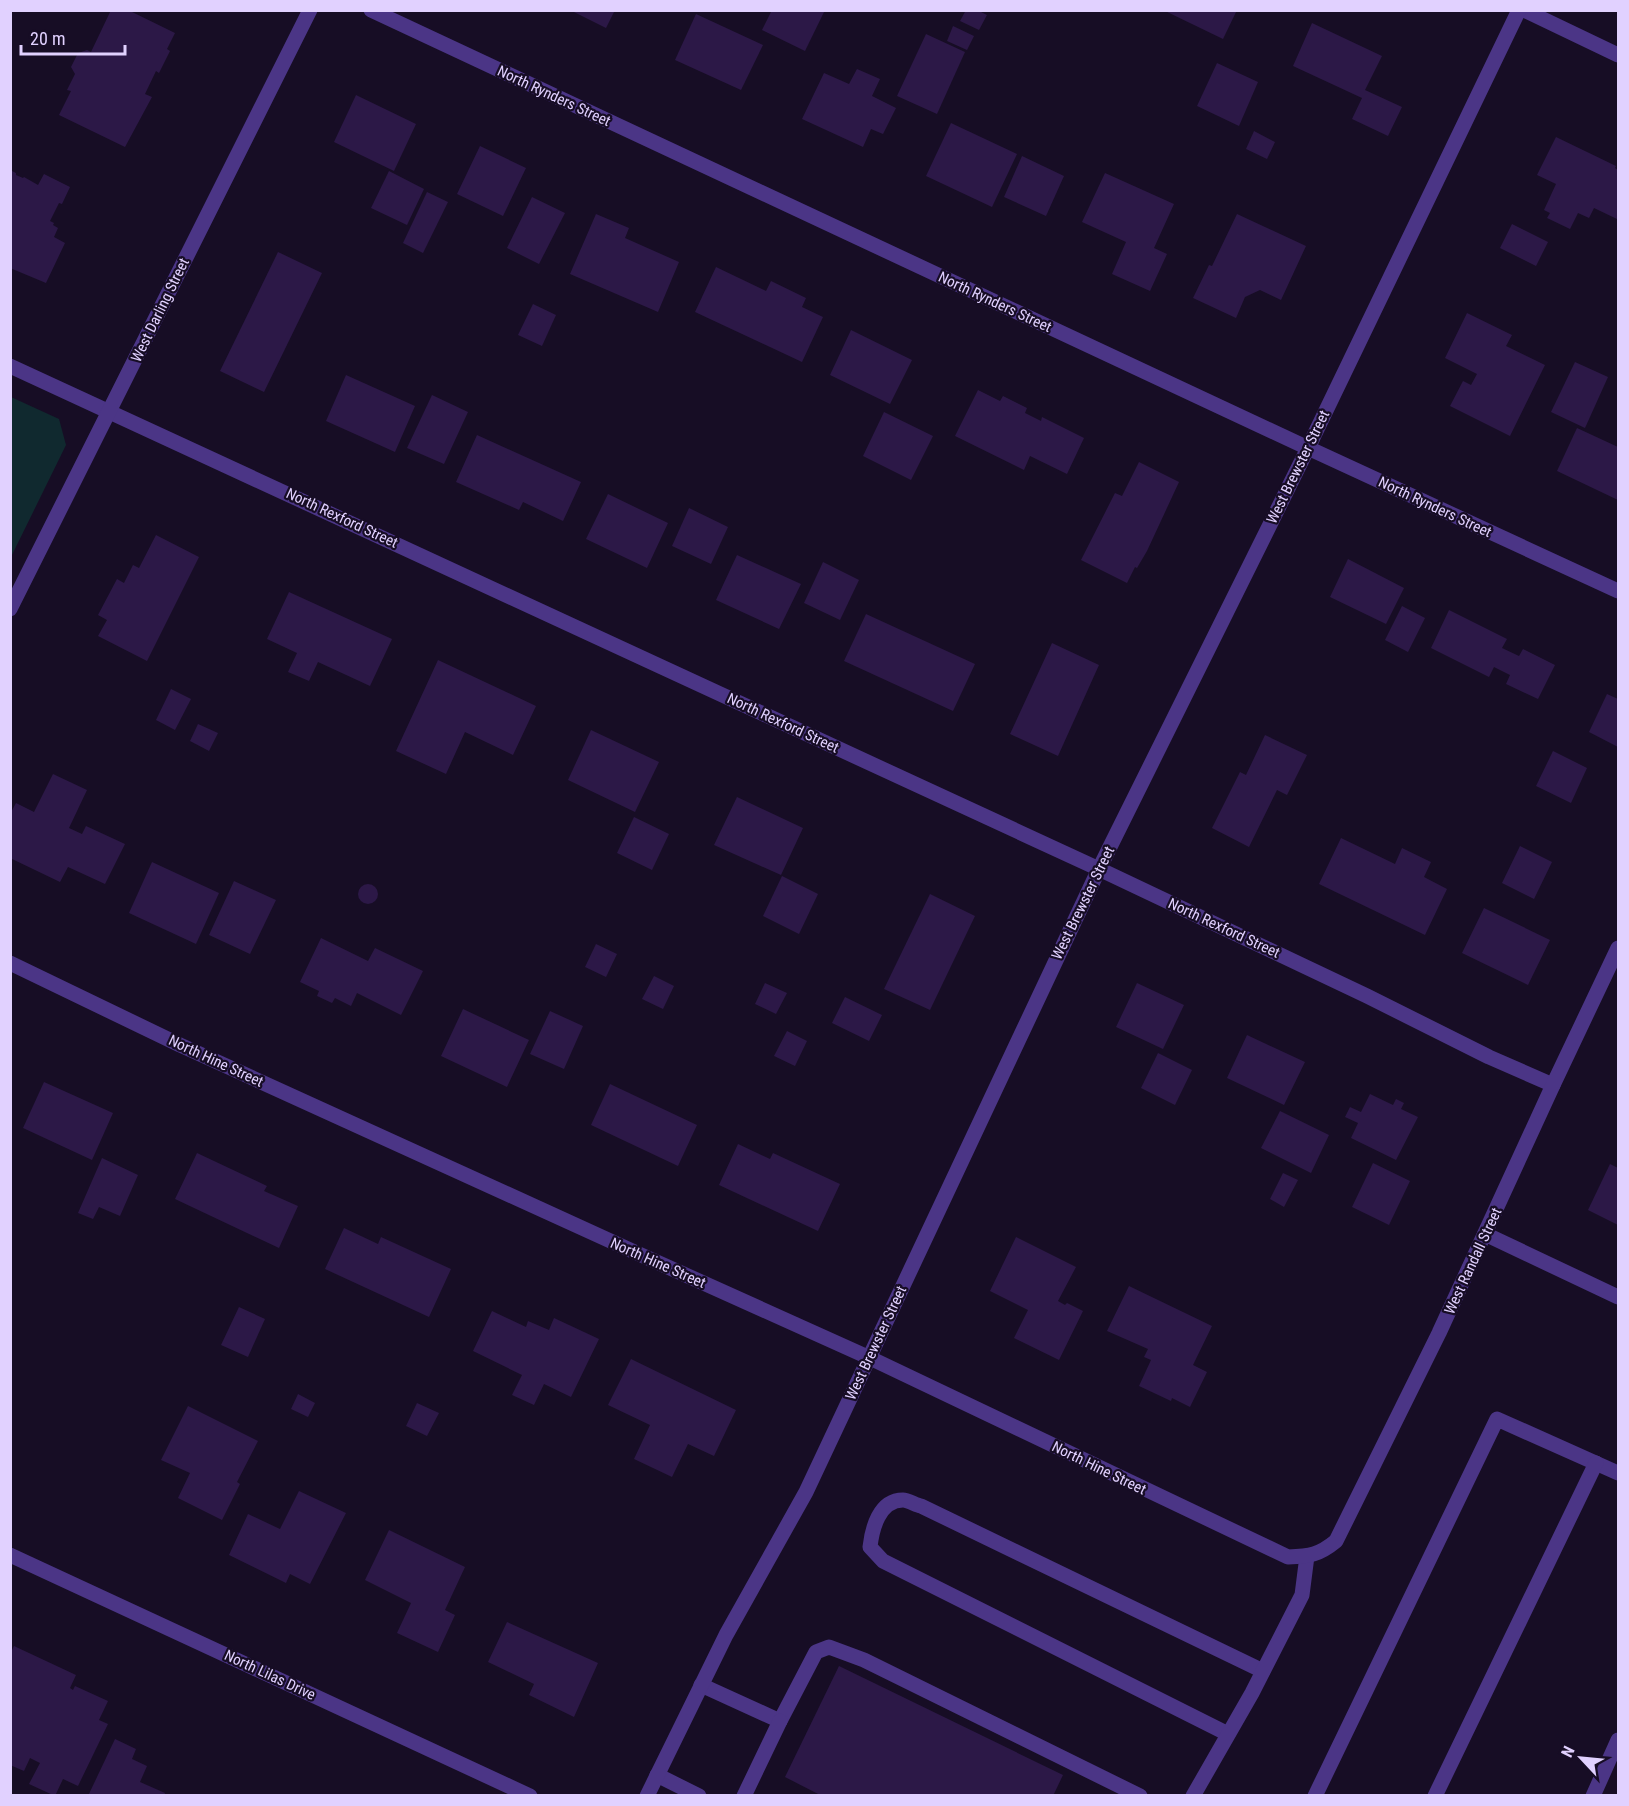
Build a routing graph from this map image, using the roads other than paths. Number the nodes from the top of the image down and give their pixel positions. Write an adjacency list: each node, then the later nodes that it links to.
1 (310, 10): 7 (street, West Darling Street)
2 (371, 10): 8 (street, North Rynders Street)
3 (1519, 10): 8 (street, West Brewster Street)
4 (1524, 10): 5 (street)
5 (1618, 55)
6 (10, 366): 7 (street, North Rexford Street)
7 (110, 411): 10 (street, West Darling Street); 11 (street, North Rexford Street)
8 (1308, 448): 9 (street, North Rynders Street); 11 (street, West Brewster Street)
9 (1618, 591)
10 (10, 609)
11 (1099, 869): 14 (street, North Rexford Street); 17 (street, West Brewster Street)
12 (1618, 948): 14 (street, West Randall Street)
13 (10, 963): 17 (street, North Hine Street)
14 (1553, 1085): 15 (street, West Randall Street)
15 (1485, 1234): 16 (street); 21 (street, West Randall Street)
16 (1618, 1298)
17 (870, 1358): 21 (street, North Hine Street); 23 (street, West Brewster Street)
18 (1596, 1463): 19 (street); 34 (street); 35 (street)
19 (1618, 1473)
20 (10, 1555): 28 (street, North Lilas Drive)
21 (1307, 1556): 22 (street)
22 (1263, 1671): 25 (street); 25 (street)
23 (701, 1685): 24 (street); 27 (street, West Brewster Street)
24 (780, 1721): 31 (street); 32 (street)
25 (1228, 1734): 33 (street)
26 (1618, 1740): 36 (street)
27 (657, 1776): 29 (street, West Brewster Street); 30 (street)
28 (530, 1796)
29 (647, 1796)
30 (699, 1796)
31 (744, 1796)
32 (1140, 1796)
33 (1193, 1796)
34 (1315, 1796)
35 (1435, 1796)
36 (1593, 1796)

